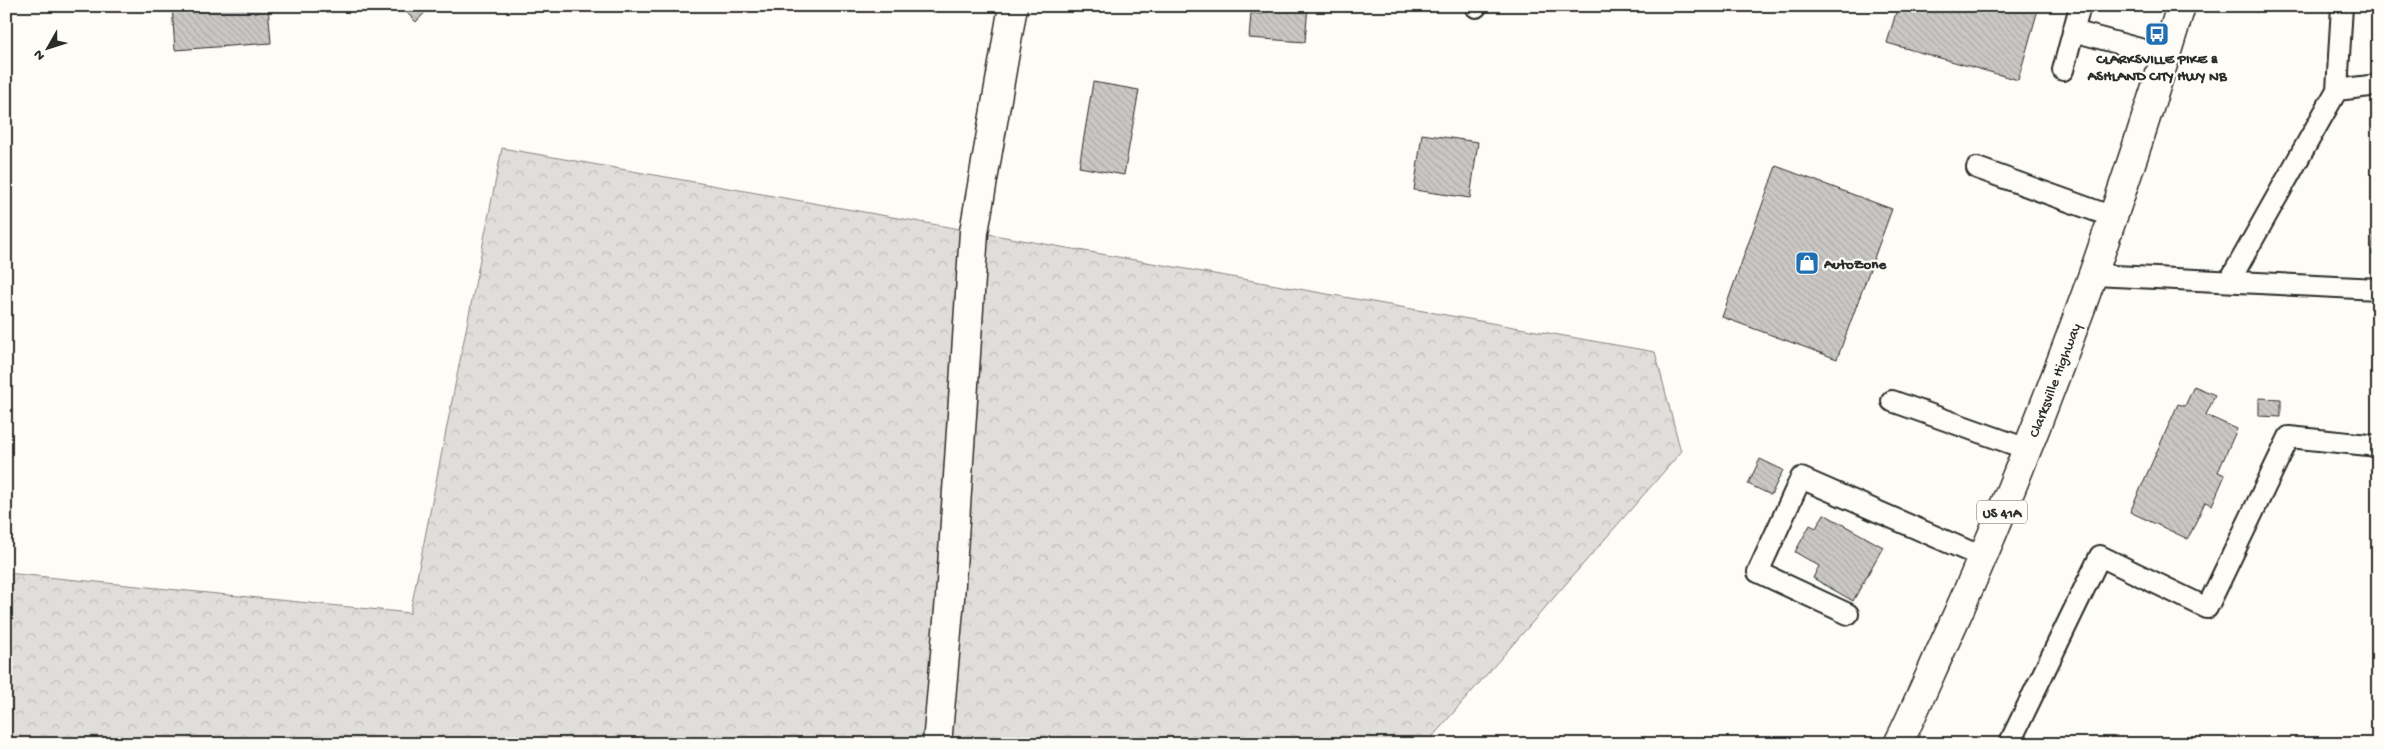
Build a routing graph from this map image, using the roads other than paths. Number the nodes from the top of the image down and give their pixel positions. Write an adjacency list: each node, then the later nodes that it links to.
1 (1013, 6): 22 (main road)
2 (2080, 6): 6 (lane)
3 (2181, 6): 7 (main road, Clarksville Highway / US 41A)
4 (2199, 6): 7 (main road)
5 (2342, 6): 10 (lane)
6 (2073, 31): 7 (lane); 8 (lane)
7 (2169, 47): 12 (main road, Clarksville Highway / US 41A)
8 (2063, 70)
9 (2378, 85): 10 (lane)
10 (2337, 90): 14 (lane)
11 (1977, 168): 12 (lane)
12 (2113, 217): 13 (main road, Clarksville Highway / US 41A)
13 (2094, 274): 14 (lane); 18 (main road, Clarksville Highway / US 41A)
14 (2230, 280): 15 (lane)
15 (2378, 289)
16 (1892, 401): 18 (lane)
17 (2378, 446): 23 (lane)
18 (2027, 449): 19 (main road, Clarksville Highway / US 41A)
19 (1982, 557): 20 (lane); 21 (main road, Clarksville Highway / US 41A)
20 (1848, 614)
21 (1905, 741)
22 (936, 744)
23 (2009, 744)

